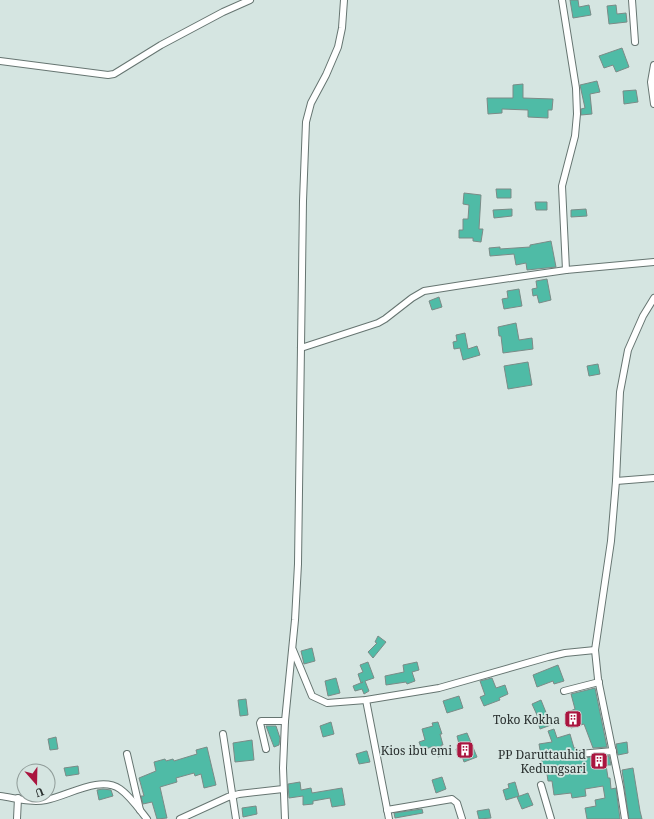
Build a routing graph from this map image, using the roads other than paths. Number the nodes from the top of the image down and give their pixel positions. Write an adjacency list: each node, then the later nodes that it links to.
1 (250, 0): 6 (street)
2 (344, 0): 12 (street)
3 (562, 0): 10 (street)
4 (632, 0): 5 (street)
5 (635, 42)
6 (0, 60)
7 (654, 65): 8 (street)
8 (654, 104)
9 (654, 262): 10 (street)
10 (566, 270): 12 (street)
11 (654, 298): 14 (street)
12 (301, 348): 15 (street)
13 (654, 478): 14 (street)
14 (616, 481): 16 (street)
15 (292, 648): 19 (street); 20 (street)
16 (595, 650): 17 (street); 19 (street)
17 (598, 682): 18 (street); 23 (street)
18 (564, 691)
19 (366, 700): 33 (street)
20 (285, 720): 22 (street); 27 (street)
21 (224, 734): 29 (street)
22 (266, 749)
23 (613, 751): 25 (street); 43 (street)
24 (127, 754): 34 (street)
25 (579, 754)
26 (541, 785): 42 (street)
27 (283, 790): 29 (street); 39 (street)
28 (0, 796): 31 (street)
29 (232, 796): 37 (street); 38 (street)
30 (56, 797): 34 (street)
31 (16, 798)
32 (18, 803): 35 (street)
33 (387, 810): 40 (street); 41 (street)
34 (141, 812): 36 (street)
35 (17, 819)
36 (147, 819)
37 (180, 819)
38 (236, 819)
39 (285, 819)
40 (389, 819)
41 (462, 819)
42 (551, 819)
43 (625, 819)

